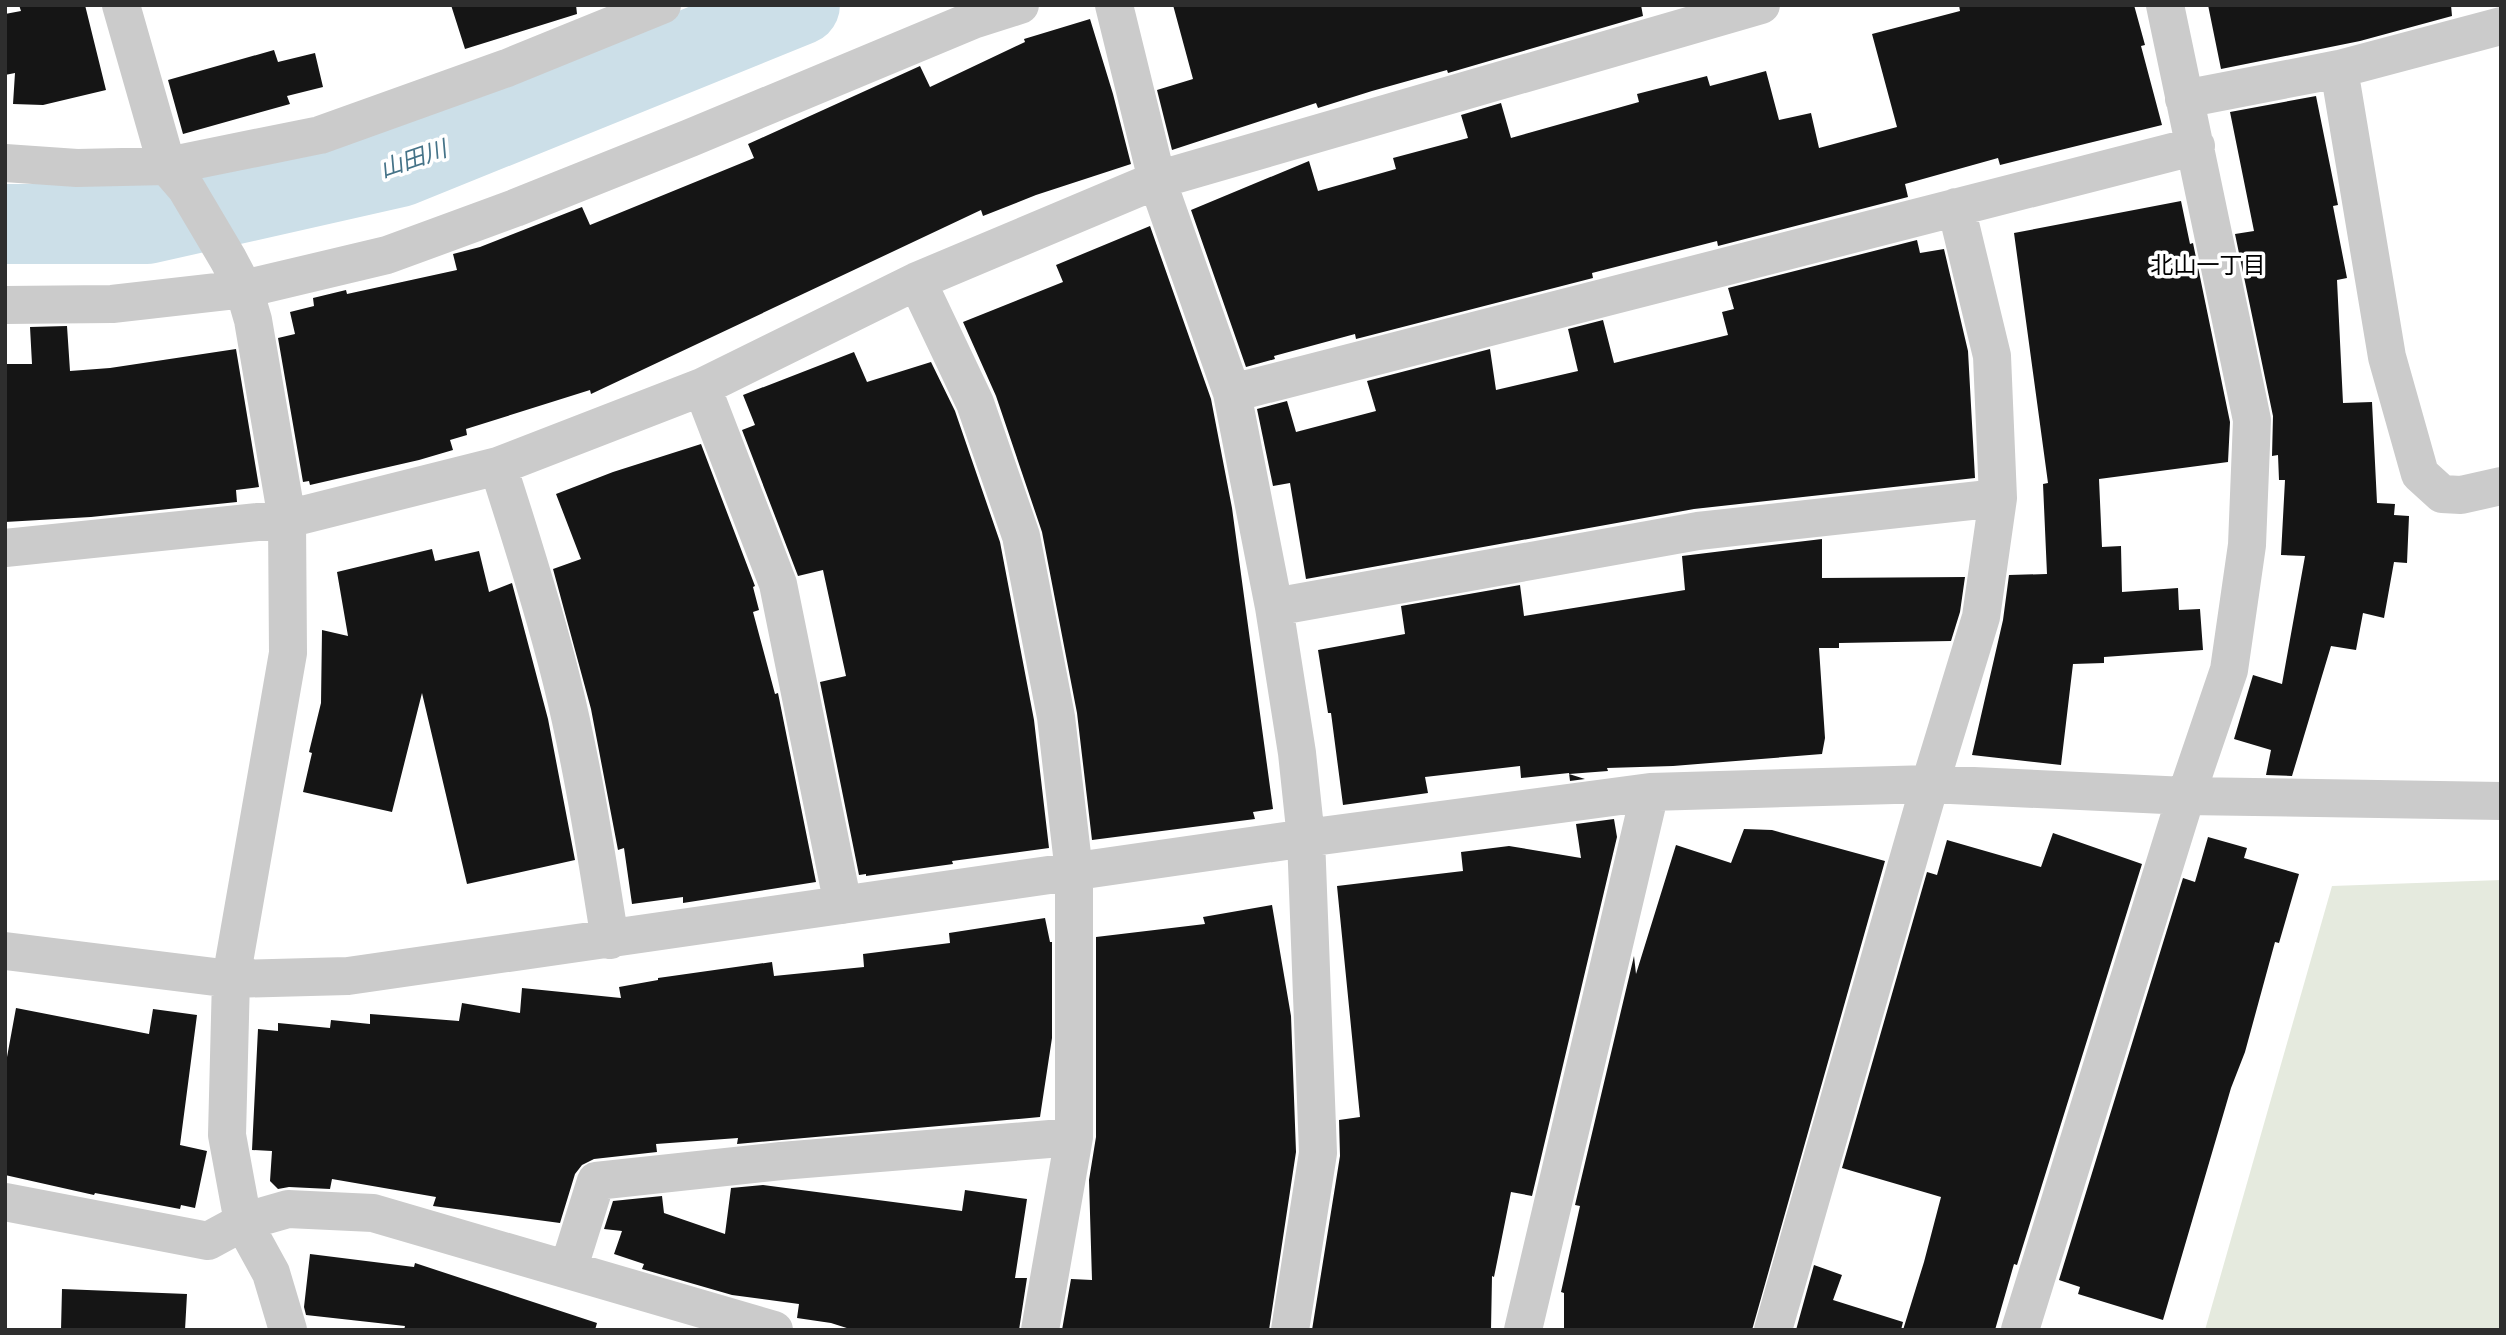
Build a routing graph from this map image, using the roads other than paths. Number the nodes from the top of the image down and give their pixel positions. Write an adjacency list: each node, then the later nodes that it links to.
1 (121, 5): 12 (street)
2 (662, 5): 12 (street)
3 (1020, 5): 15 (street)
4 (1114, 5): 13 (street)
5 (1762, 5): 13 (street)
6 (2165, 5): 9 (street)
7 (2501, 26): 8 (street)
8 (2339, 69): 9 (street); 21 (street)
9 (2184, 99): 10 (street)
10 (2196, 146): 14 (street); 28 (street)
11 (5, 163): 12 (street)
12 (176, 177): 15 (street)
13 (1157, 180): 16 (street); 19 (street)
14 (1956, 207): 19 (street); 22 (street)
15 (236, 274): 17 (street); 23 (street)
16 (917, 281): 18 (street); 31 (street)
17 (5, 304)
18 (702, 387): 20 (street); 32 (street)
19 (1232, 393): 25 (street)
20 (498, 466): 23 (street); 33 (street)
21 (2501, 486)
22 (1998, 498): 25 (street); 26 (street)
23 (287, 519): 24 (street); 35 (street)
24 (5, 548)
25 (1274, 607): 30 (street)
26 (1930, 784): 27 (street); 28 (street); 45 (street)
27 (1650, 792): 30 (street); 44 (street)
28 (2186, 796): 29 (street); 46 (street)
29 (2501, 801)
30 (1306, 838): 31 (street); 43 (street)
31 (1074, 872): 32 (street); 36 (street)
32 (843, 905): 33 (street)
33 (610, 940): 35 (street)
34 (5, 951): 35 (street)
35 (231, 979): 38 (street)
36 (1074, 1137): 39 (street); 42 (street)
37 (5, 1202): 38 (street)
38 (243, 1222): 39 (street); 40 (street)
39 (568, 1270): 41 (street)
40 (288, 1330)
41 (774, 1330)
42 (1040, 1330)
43 (1290, 1330)
44 (1523, 1330)
45 (1773, 1330)
46 (2020, 1330)

